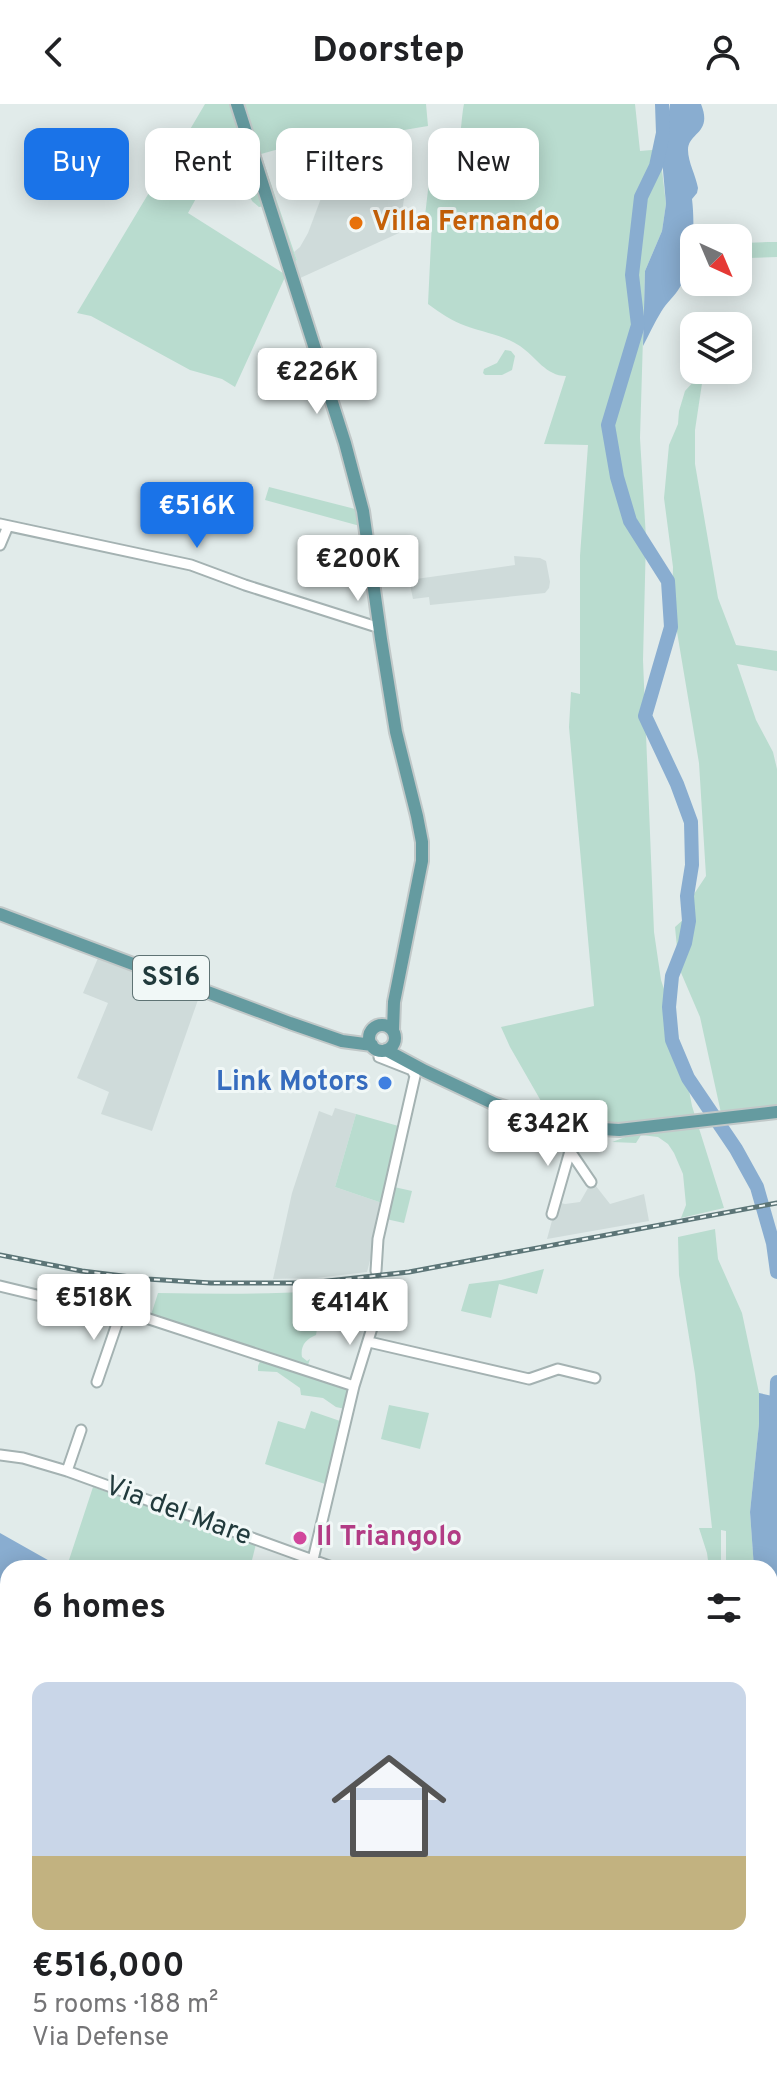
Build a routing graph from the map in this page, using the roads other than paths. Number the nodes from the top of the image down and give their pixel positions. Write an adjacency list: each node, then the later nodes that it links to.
1 (237, 104): 4 (main road)
2 (4, 525): 3 (street); 4 (street)
3 (0, 545)
4 (380, 628): 6 (main road)
5 (0, 914): 9 (main road, SS16)
6 (394, 1002): 7 (main road); 8 (main road)
7 (374, 1029): 8 (main road); 9 (main road); 10 (main road)
8 (394, 1032): 10 (main road); 11 (main road, SS16)
9 (342, 1041): 10 (main road, SS16)
10 (379, 1048): 11 (main road, SS16); 17 (street)
11 (416, 1066): 13 (main road, SS16)
12 (777, 1112): 13 (main road, SS16)
13 (550, 1122): 14 (street)
14 (570, 1151): 15 (street); 16 (street)
15 (591, 1182)
16 (552, 1214)
17 (376, 1271)
18 (378, 1285): 21 (street)
19 (0, 1286): 20 (street)
20 (121, 1312): 23 (street); 24 (street)
21 (369, 1342): 22 (street); 24 (street)
22 (595, 1378)
23 (97, 1382)
24 (354, 1386): 29 (street)
25 (81, 1430): 27 (street, Via del Mare)
26 (0, 1455): 27 (street, Via del Mare)
27 (67, 1471): 28 (street, Via del Mare)
28 (299, 1560)
29 (313, 1560)

